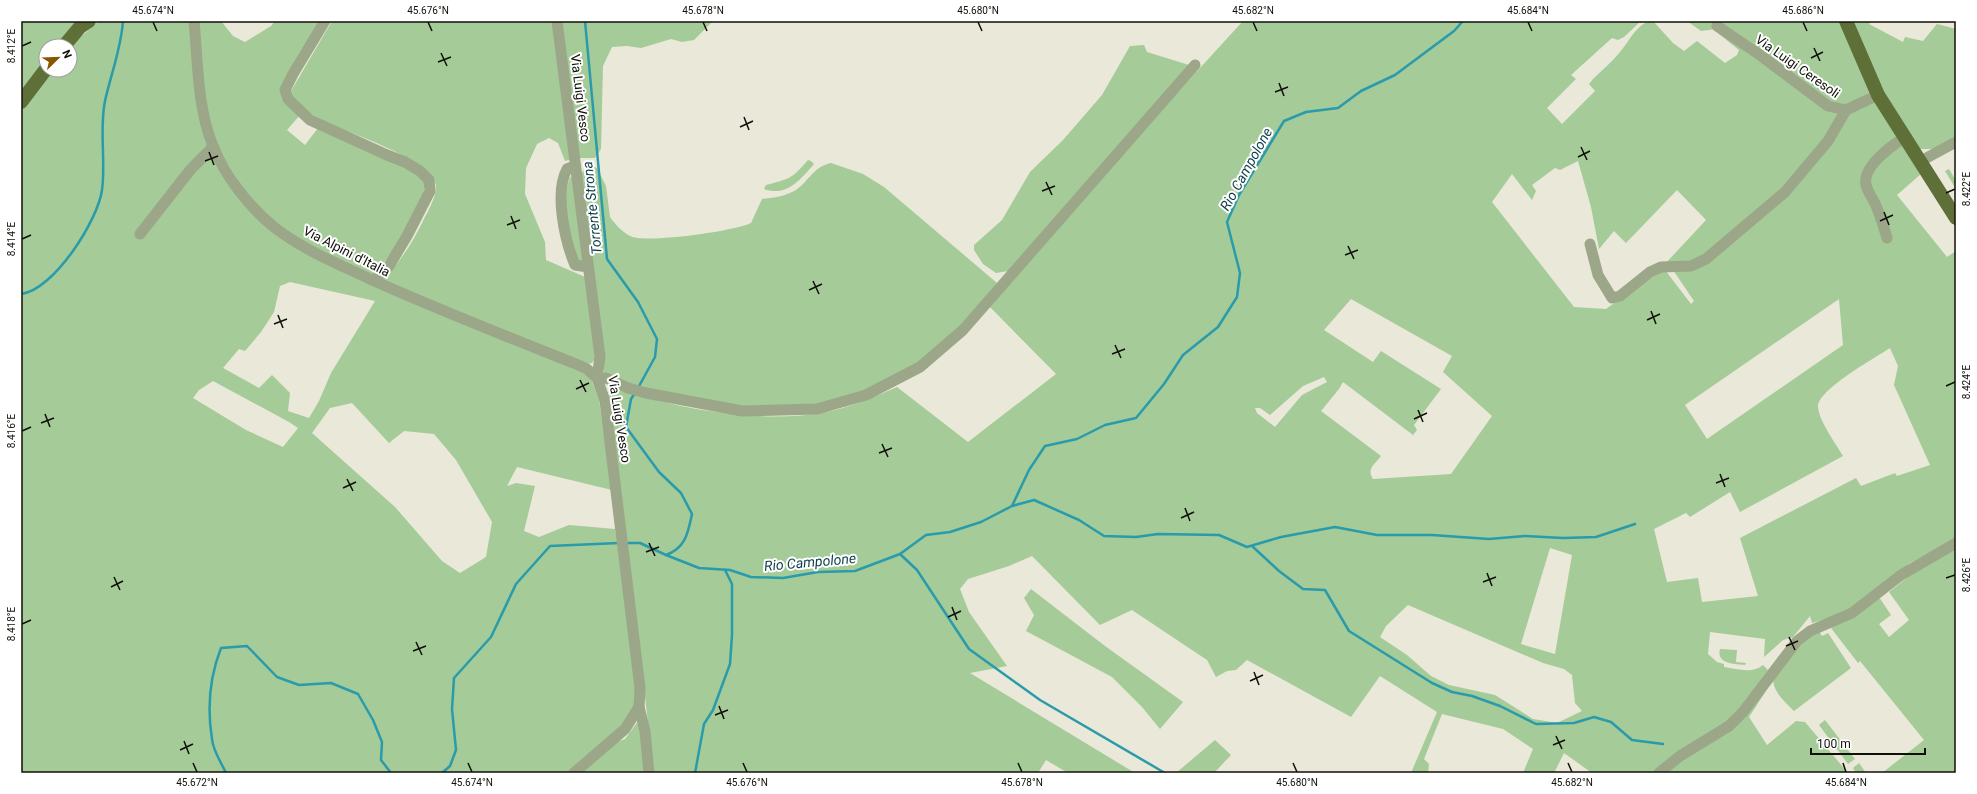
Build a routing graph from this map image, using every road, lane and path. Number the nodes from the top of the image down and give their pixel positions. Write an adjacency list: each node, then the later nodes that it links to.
1 (89, 21): 7 (main road)
2 (194, 21): 15 (street, Via Alpini d'Italia)
3 (325, 21): 23 (street)
4 (557, 21): 17 (street, Via Luigi Vesco)
5 (1846, 21): 10 (main road)
6 (1717, 26): 12 (street, Via Luigi Ceresoli)
7 (71, 38)
8 (1195, 65): 24 (street)
9 (39, 78): 11 (main road)
10 (1878, 95): 12 (street); 13 (main road)
11 (21, 102)
12 (1846, 110): 21 (street)
13 (1904, 138): 16 (main road); 20 (street)
14 (1956, 142): 16 (street)
15 (213, 147): 19 (street); 23 (street, Via Alpini d'Italia)
16 (1919, 162): 18 (main road)
17 (575, 166): 22 (street, Via Luigi Vesco); 22 (street)
18 (1956, 218)
19 (140, 234)
20 (1887, 238)
21 (1590, 244)
22 (588, 267): 24 (street, Via Luigi Vesco)
23 (374, 280): 24 (street, Via Alpini d'Italia)
24 (598, 378): 26 (street, Via Luigi Vesco)
25 (1956, 544): 29 (street)
26 (639, 706): 27 (street); 28 (street, Via Luigi Vesco)
27 (574, 773)
28 (649, 773)
29 (1659, 773)

